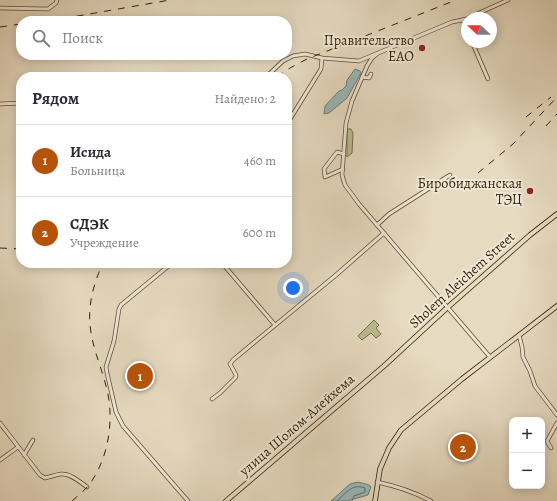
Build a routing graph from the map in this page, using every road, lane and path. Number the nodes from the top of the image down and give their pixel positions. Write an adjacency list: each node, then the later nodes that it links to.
1 (57, 0): 3 (street)
2 (508, 0): 4 (street)
3 (0, 8)
4 (481, 12)
5 (461, 20): 7 (street)
6 (475, 48): 16 (street)
7 (377, 54): 11 (street); 12 (street)
8 (292, 56): 9 (street)
9 (322, 58): 11 (street); 19 (street)
10 (284, 60): 13 (street)
11 (359, 61): 12 (street)
12 (367, 66): 15 (street)
13 (271, 72)
14 (371, 74): 15 (street)
15 (362, 77): 20 (street)
16 (488, 79)
17 (16, 103): 18 (street)
18 (0, 104)
19 (292, 116)
20 (344, 154): 21 (street); 21 (street)
21 (343, 169): 24 (street)
22 (450, 176): 24 (street)
23 (557, 214): 30 (main road, Sholem Aleichem Street)
24 (377, 225): 25 (street)
25 (384, 233): 30 (street); 31 (street)
26 (166, 268): 45 (street)
27 (226, 268): 31 (street)
28 (557, 302): 32 (main road)
29 (557, 306): 32 (main road)
30 (448, 307): 33 (street); 47 (main road, Sholem Aleichem Street)
31 (275, 325): 34 (street)
32 (518, 334): 33 (main road); 35 (street)
33 (490, 357): 43 (main road)
34 (212, 399)
35 (557, 415)
36 (0, 423): 39 (street)
37 (557, 423): 40 (street)
38 (33, 440): 41 (street)
39 (18, 448): 41 (street); 42 (street)
40 (551, 448)
41 (24, 455): 44 (street)
42 (0, 460)
43 (377, 482): 48 (main road); 49 (street)
44 (87, 487)
45 (187, 500): 46 (street)
46 (182, 501)
47 (226, 501)
48 (375, 501)
49 (431, 501)

